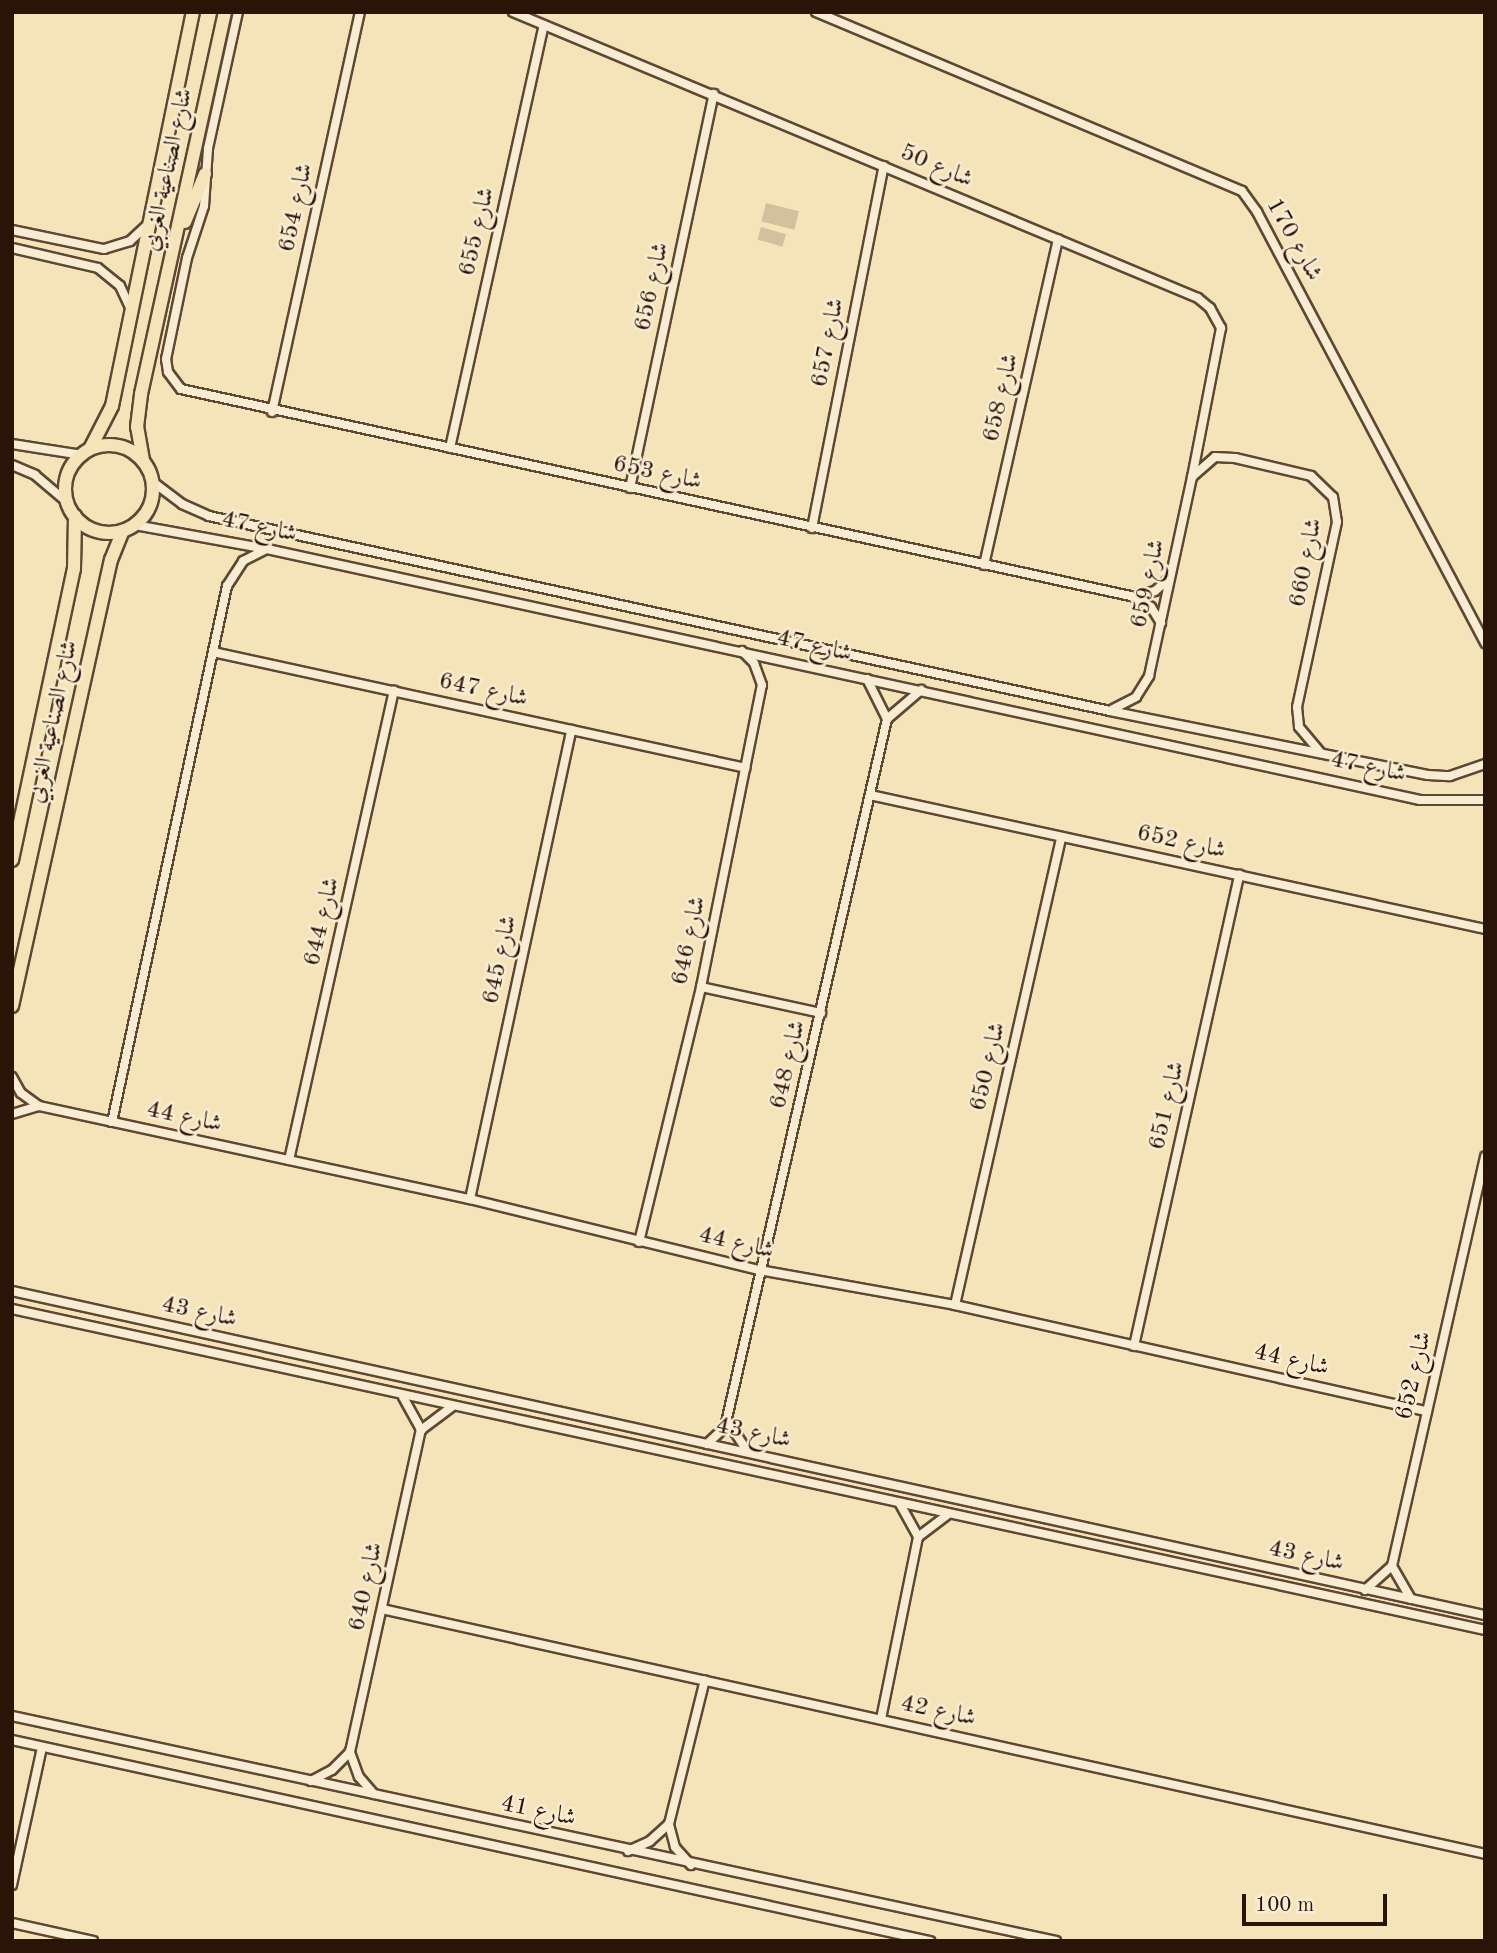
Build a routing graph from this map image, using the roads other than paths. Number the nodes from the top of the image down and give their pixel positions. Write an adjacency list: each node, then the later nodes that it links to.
1 (193, 12): 11 (main road, شارع الصناعية الغربي)
2 (225, 12): 15 (main road, شارع الصناعية الغربي)
3 (239, 12): 10 (street)
4 (360, 12): 17 (street, شارع 654)
5 (513, 12): 7 (street, شارع 50)
6 (816, 12): 37 (street, شارع 170)
7 (544, 25): 8 (street, شارع 50); 20 (street, شارع 655)
8 (714, 94): 9 (street, شارع 50); 27 (street, شارع 656)
9 (884, 166): 13 (street, شارع 50); 30 (street, شارع 657)
10 (205, 174): 15 (main road); 17 (street, شارع 653)
11 (150, 221): 12 (street); 16 (main road, شارع الصناعية الغربي)
12 (12, 230)
13 (1058, 239): 18 (street, شارع 50); 33 (street, شارع 658)
14 (12, 248): 16 (street)
15 (171, 258): 23 (main road, شارع الصناعية الغربي)
16 (131, 313): 21 (main road, شارع الصناعية الغربي)
17 (272, 412): 20 (street, شارع 653)
18 (1197, 443): 22 (street); 25 (street, شارع 50)
19 (12, 444): 21 (street)
20 (450, 448): 27 (street, شارع 653)
21 (86, 452): 23 (main road); 28 (main road)
22 (1215, 457): 25 (street); 46 (street, شارع 660)
23 (143, 460): 26 (main road)
24 (12, 465): 28 (street)
25 (1192, 477): 34 (street, شارع 659)
26 (153, 482): 31 (main road); 43 (street, شارع 47)
27 (630, 488): 30 (street, شارع 653)
28 (68, 503): 29 (main road)
29 (75, 516): 31 (main road); 50 (main road, شارع الصناعية الغربي)
30 (812, 527): 33 (street, شارع 653)
31 (129, 528): 32 (street, شارع 47); 58 (main road, شارع الصناعية الغربي)
32 (267, 549): 38 (street, شارع 47); 39 (street)
33 (984, 565): 35 (street, شارع 653)
34 (1170, 577): 35 (street); 36 (street, شارع 659)
35 (1135, 597): 36 (street)
36 (1161, 623): 43 (street, شارع 659)
37 (1485, 643)
38 (742, 651): 40 (street, شارع 47); 48 (street, شارع 646)
39 (213, 652): 42 (street, شارع 647); 63 (street)
40 (867, 679): 41 (street, شارع 47); 44 (street)
41 (921, 690): 44 (street); 51 (street, شارع 47)
42 (394, 691): 45 (street, شارع 647); 65 (street, شارع 644)
43 (1110, 711): 46 (street, شارع 47)
44 (887, 719): 49 (street, شارع 648)
45 (570, 730): 48 (street, شارع 647); 67 (street, شارع 645)
46 (1323, 754): 47 (street, شارع 47)
47 (1485, 764)
48 (746, 768): 57 (street, شارع 646)
49 (870, 795): 53 (street, شارع 652); 59 (street, شارع 648)
50 (26, 798): 52 (street); 54 (main road, شارع الصناعية الغربي)
51 (1485, 800)
52 (12, 822)
53 (1061, 837): 55 (street, شارع 652); 71 (street, شارع 650)
54 (12, 860)
55 (1240, 876): 56 (street, شارع 652); 73 (street, شارع 651)
56 (1485, 929)
57 (701, 988): 59 (street); 68 (street, شارع 646)
58 (12, 1006)
59 (821, 1013): 69 (street, شارع 648)
60 (12, 1077): 61 (street)
61 (39, 1106): 62 (street, شارع 44); 63 (street, شارع 44)
62 (12, 1114)
63 (112, 1122): 65 (street, شارع 44)
64 (1485, 1156): 66 (street, شارع 652)
65 (289, 1160): 67 (street, شارع 44)
66 (1480, 1196): 76 (street, شارع 652)
67 (470, 1199): 68 (street, شارع 44)
68 (639, 1242): 69 (street, شارع 44)
69 (760, 1270): 71 (street, شارع 44); 77 (street, شارع 648)
70 (12, 1291): 79 (street, شارع 43)
71 (955, 1305): 73 (street, شارع 44)
72 (12, 1309): 74 (street, شارع 43)
73 (1134, 1346): 76 (street, شارع 44)
74 (402, 1396): 75 (street, شارع 43); 78 (street)
75 (451, 1407): 78 (street); 81 (street, شارع 43)
76 (1427, 1411): 84 (street, شارع 652)
77 (727, 1420): 79 (street, شارع 648); 80 (street)
78 (421, 1430): 87 (street, شارع 640)
79 (707, 1444): 80 (street, شارع 43)
80 (751, 1454): 85 (street, شارع 43)
81 (900, 1504): 82 (street, شارع 43); 83 (street)
82 (948, 1514): 83 (street); 89 (street, شارع 43)
83 (918, 1537): 92 (street)
84 (1392, 1566): 85 (street); 86 (street)
85 (1365, 1590): 86 (street, شارع 43)
86 (1411, 1600): 88 (street, شارع 43)
87 (382, 1609): 90 (street, شارع 42); 95 (street, شارع 640)
88 (1485, 1615)
89 (1485, 1630)
90 (705, 1680): 92 (street, شارع 42); 98 (street)
91 (12, 1716): 96 (street, شارع 41)
92 (881, 1719): 100 (street, شارع 42)
93 (12, 1740): 94 (street, شارع 41)
94 (42, 1746): 102 (street); 105 (street, شارع 41)
95 (350, 1752): 96 (street); 97 (street)
96 (310, 1782): 97 (street, شارع 41)
97 (377, 1796): 99 (street, شارع 41)
98 (669, 1824): 99 (street); 101 (street)
99 (627, 1851): 101 (street, شارع 41)
100 (1485, 1854)
101 (691, 1865): 106 (street, شارع 41)
102 (12, 1885)
103 (12, 1923): 104 (street)
104 (93, 1941)
105 (930, 1941)
106 (1056, 1941)

